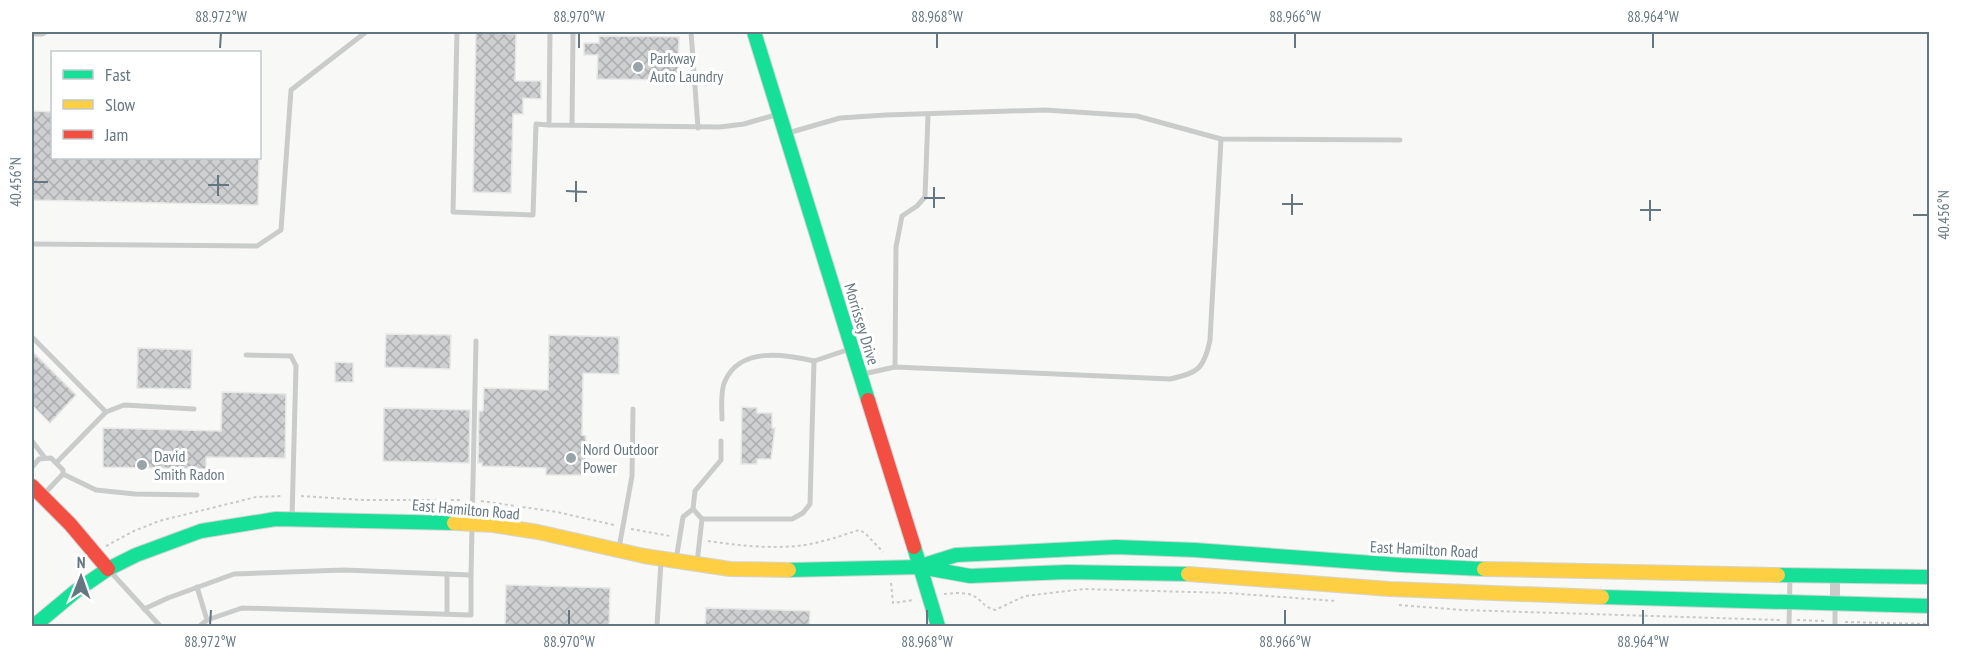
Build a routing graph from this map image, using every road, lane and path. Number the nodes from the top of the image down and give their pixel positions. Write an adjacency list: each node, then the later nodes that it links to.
1 (46, 32): 8 (lane)
2 (366, 32): 17 (lane)
3 (457, 32): 11 (lane)
4 (550, 32): 11 (lane)
5 (573, 32): 12 (lane)
6 (691, 32): 13 (lane)
7 (754, 32): 9 (main road, Morrissey Drive)
8 (32, 34)
9 (780, 113): 13 (lane); 14 (main road, Morrissey Drive)
10 (928, 115): 14 (lane); 15 (lane); 23 (lane)
11 (549, 125): 12 (lane)
12 (572, 125): 13 (lane)
13 (698, 128)
14 (786, 134): 20 (main road, Morrissey Drive)
15 (1221, 139): 16 (lane); 23 (lane)
16 (1400, 140)
17 (32, 244)
18 (32, 337): 27 (lane)
19 (476, 341): 40 (lane)
20 (852, 349): 22 (lane); 24 (main road, Morrissey Drive)
21 (246, 355): 38 (lane)
22 (814, 361): 28 (lane); 39 (lane)
23 (895, 367): 24 (lane)
24 (860, 374): 45 (main road, Morrissey Drive)
25 (194, 409): 27 (lane)
26 (633, 409): 41 (lane)
27 (106, 412): 32 (lane)
28 (722, 419)
29 (32, 441): 31 (lane)
30 (721, 441): 37 (lane)
31 (45, 458): 32 (lane); 33 (lane)
32 (57, 462): 34 (lane)
33 (32, 467)
34 (63, 474): 35 (lane); 36 (lane)
35 (37, 491): 46 (main road)
36 (197, 495)
37 (693, 509): 39 (lane); 43 (lane)
38 (292, 519): 40 (main road, East Hamilton Road); 46 (main road, East Hamilton Road)
39 (702, 519): 44 (lane)
40 (473, 524): 41 (main road, East Hamilton Road); 48 (lane)
41 (619, 550): 42 (main road, East Hamilton Road)
42 (661, 559): 43 (main road, East Hamilton Road); 62 (lane)
43 (675, 562): 44 (main road, East Hamilton Road)
44 (697, 565): 45 (main road, East Hamilton Road)
45 (920, 567): 49 (main road, East Hamilton Road); 53 (main road, East Hamilton Road); 63 (main road, Morrissey Drive)
46 (108, 568): 56 (lane); 59 (main road, East Hamilton Road)
47 (447, 574): 48 (lane); 52 (lane); 57 (lane)
48 (471, 575): 57 (lane)
49 (1790, 576): 50 (main road, East Hamilton Road); 53 (lane)
50 (1835, 576): 51 (main road, East Hamilton Road); 54 (street)
51 (1929, 577)
52 (197, 587): 56 (lane); 58 (lane)
53 (1790, 602): 54 (main road, East Hamilton Road); 64 (lane)
54 (1834, 604): 55 (main road, East Hamilton Road); 65 (lane)
55 (1929, 606)
56 (144, 609): 60 (lane)
57 (447, 614): 58 (lane)
58 (207, 620): 61 (lane)
59 (34, 627)
60 (160, 627)
61 (200, 627)
62 (657, 627)
63 (938, 627)
64 (1789, 627)
65 (1835, 627)

